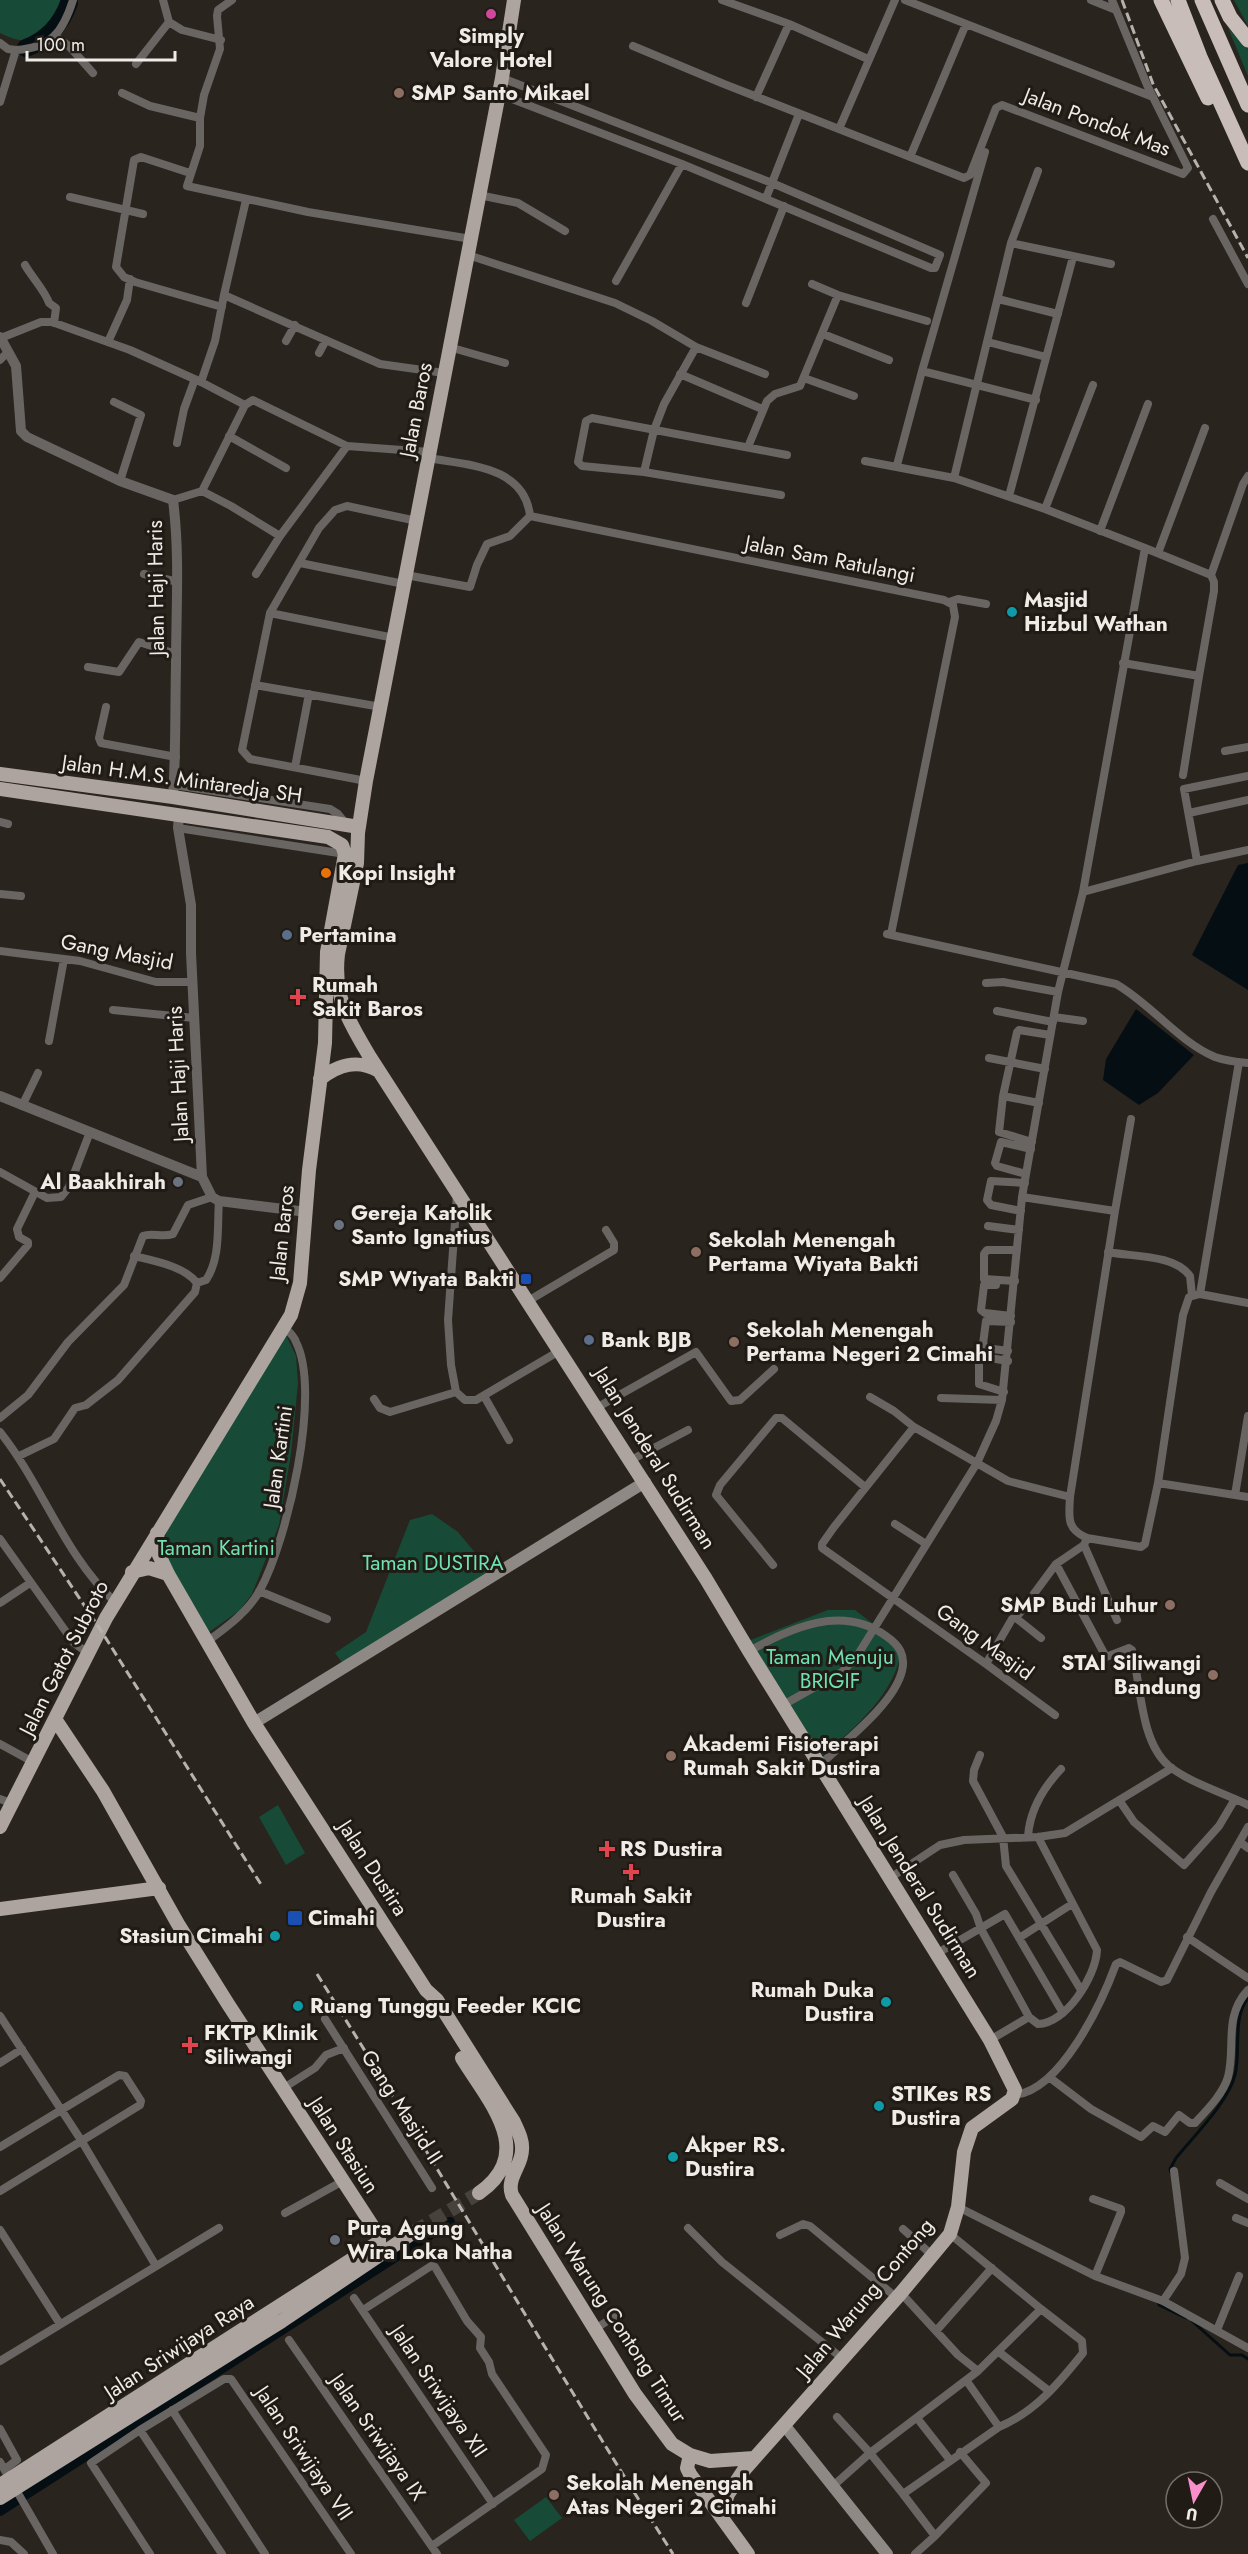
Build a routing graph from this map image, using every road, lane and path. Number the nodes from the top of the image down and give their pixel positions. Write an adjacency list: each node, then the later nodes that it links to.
1 (73, 0): 18 (street)
2 (164, 0): 15 (street)
3 (232, 0): 19 (street)
4 (514, 0): 27 (main road, Jalan Baros)
5 (722, 0): 16 (street)
6 (896, 0): 24 (street)
7 (905, 0): 17 (street)
8 (1091, 0): 14 (street)
9 (1112, 0): 14 (street)
10 (1161, 0): 39 (highway)
11 (1178, 0): 39 (highway)
12 (1202, 0): 34 (highway)
13 (1222, 0): 20 (highway)
14 (1116, 10): 32 (street)
15 (169, 22): 19 (street); 25 (street)
16 (789, 24): 24 (street); 31 (street)
17 (966, 24): 32 (street); 41 (street)
18 (55, 36): 23 (street); 26 (street)
19 (221, 40): 37 (street)
20 (1248, 40)
21 (0, 43): 23 (street)
22 (633, 46): 31 (street, Jalan Pondok Mas)
23 (16, 50): 33 (street)
24 (868, 58): 38 (street)
25 (136, 63)
26 (93, 74)
27 (502, 78): 29 (main road, Jalan Baros); 30 (street)
28 (122, 93): 37 (street)
29 (499, 94): 35 (street); 47 (main road, Jalan Baros)
30 (543, 95): 35 (street); 46 (street)
31 (756, 97): 36 (street, Jalan Pondok Mas)
32 (1153, 97): 41 (street, Jalan Pondok Mas)
33 (0, 102)
34 (1248, 105)
35 (537, 109): 43 (street)
36 (799, 114): 38 (street, Jalan Pondok Mas); 46 (street)
37 (200, 118): 45 (street)
38 (839, 129): 41 (street, Jalan Pondok Mas)
39 (1240, 149): 42 (highway)
40 (985, 152): 88 (street)
41 (910, 157)
42 (1248, 163)
43 (682, 164): 49 (street); 63 (street)
44 (1038, 171): 57 (street)
45 (190, 173): 50 (street); 52 (street)
46 (772, 183): 49 (street); 51 (street)
47 (479, 195): 55 (street); 56 (main road, Jalan Baros)
48 (70, 197): 52 (street)
49 (766, 198): 51 (street)
50 (246, 201): 56 (street); 66 (street)
51 (784, 206): 69 (street)
52 (124, 210): 53 (street); 62 (street)
53 (143, 214)
54 (1213, 219): 65 (street)
55 (565, 231)
56 (471, 239): 58 (main road, Jalan Baros)
57 (1011, 243): 59 (street); 68 (street)
58 (468, 255): 81 (main road, Jalan Baros); 82 (street)
59 (1073, 257): 60 (street); 71 (street)
60 (1111, 264)
61 (25, 265): 73 (street)
62 (130, 279): 70 (street); 79 (street)
63 (616, 281)
64 (812, 284): 67 (street)
65 (1248, 284)
66 (224, 295): 70 (street); 74 (street)
67 (838, 295): 72 (street); 75 (street)
68 (998, 298): 71 (street); 80 (street)
69 (746, 303)
70 (222, 307): 93 (street)
71 (1058, 314): 85 (street)
72 (927, 321)
73 (54, 323): 76 (street); 79 (street)
74 (295, 326): 77 (street); 78 (street)
75 (823, 334): 86 (street); 92 (street)
76 (0, 338): 84 (street, Jalan Haji Haris)
77 (326, 340): 83 (street); 89 (street)
78 (286, 341)
79 (108, 342): 93 (street)
80 (988, 342): 85 (street); 94 (street)
81 (449, 347): 87 (street); 89 (main road, Jalan Baros)
82 (696, 347): 90 (street); 91 (street)
83 (319, 353)
84 (4, 356): 116 (street, Jalan Haji Haris)
85 (1046, 357): 97 (street)
86 (889, 360)
87 (506, 363)
88 (922, 371): 94 (street); 111 (street)
89 (444, 373): 108 (main road, Jalan Baros)
90 (680, 374): 101 (street); 103 (street)
91 (765, 374)
92 (804, 378): 96 (street); 101 (street)
93 (198, 381): 100 (street); 105 (street)
94 (978, 385): 97 (street); 115 (street)
95 (1093, 386): 121 (street)
96 (854, 396)
97 (1036, 400): 119 (street)
98 (114, 402): 116 (street)
99 (1148, 404): 124 (street)
100 (245, 405): 104 (street); 106 (street)
101 (762, 409): 107 (street)
102 (1205, 428): 127 (street)
103 (654, 430): 107 (street); 113 (street); 113 (street)
104 (229, 436): 112 (street); 117 (street)
105 (177, 443)
106 (347, 446): 108 (street); 125 (street)
107 (748, 447): 109 (street)
108 (430, 455): 122 (street); 123 (main road, Jalan Baros)
109 (787, 455)
110 (865, 461): 111 (street)
111 (897, 465): 115 (street)
112 (286, 468)
113 (644, 472): 118 (street)
114 (1248, 476): 131 (street)
115 (954, 478): 119 (street)
116 (120, 481): 120 (street, Jalan Haji Haris)
117 (202, 491): 120 (street); 125 (street)
118 (781, 495)
119 (1009, 496): 121 (street)
120 (173, 500): 133 (street, Jalan Haji Haris)
121 (1045, 509): 124 (street)
122 (530, 516): 132 (street); 134 (street, Jalan Sam Ratulangi)
123 (417, 520): 128 (street); 132 (main road, Jalan Baros)
124 (1100, 531): 126 (street)
125 (280, 536): 130 (street)
126 (1144, 548): 127 (street); 139 (street)
127 (1158, 553): 131 (street)
128 (300, 563): 132 (street); 136 (street)
129 (144, 574): 133 (street)
130 (256, 574)
131 (1211, 575): 141 (street)
132 (405, 579): 137 (main road, Jalan Baros)
133 (178, 582): 138 (street, Jalan Haji Haris)
134 (949, 602): 135 (street, Jalan Sam Ratulangi); 169 (street)
135 (986, 604)
136 (270, 613): 137 (street); 142 (street)
137 (394, 638): 145 (main road, Jalan Baros)
138 (176, 654): 140 (street); 148 (street, Jalan Haji Haris)
139 (1123, 663): 141 (street); 164 (street)
140 (88, 667)
141 (1200, 676): 151 (street)
142 (255, 685): 143 (street); 149 (street)
143 (309, 694): 145 (street); 149 (street)
144 (106, 707): 148 (street)
145 (381, 707): 153 (main road, Jalan Baros)
146 (1248, 747): 147 (street)
147 (1225, 751)
148 (176, 757): 155 (street, Jalan Haji Haris)
149 (295, 767): 153 (street)
150 (0, 774): 155 (main road, Jalan H.M.S. Mintaredja SH)
151 (1183, 775)
152 (1248, 776): 157 (street)
153 (366, 781): 159 (main road, Jalan Baros)
154 (0, 789): 158 (main road, Jalan H.M.S. Mintaredja SH)
155 (173, 791): 159 (main road, Jalan H.M.S. Mintaredja SH)
156 (1248, 800): 157 (street)
157 (1189, 813): 163 (street)
158 (179, 822): 160 (main road, Jalan H.M.S. Mintaredja SH); 162 (street); 170 (street, Jalan Haji Haris)
159 (353, 826): 160 (main road); 175 (main road, Jalan Jenderal Sudirman)
160 (305, 834): 162 (main road, Jalan H.M.S. Mintaredja SH)
161 (1248, 850): 163 (street)
162 (345, 854): 179 (main road, Jalan Baros)
163 (1197, 861): 164 (street)
164 (1083, 892): 169 (street)
165 (0, 894): 166 (street)
166 (21, 896)
167 (0, 951): 168 (street, Gang Masjid)
168 (64, 960): 170 (street, Gang Masjid); 181 (street)
169 (1062, 972): 172 (street); 184 (street)
170 (193, 982): 176 (street, Jalan Haji Haris)
171 (986, 984): 172 (street)
172 (1058, 992): 177 (street)
173 (113, 1010): 176 (street)
174 (997, 1011): 177 (street)
175 (346, 1016): 179 (main road); 186 (main road, Jalan Jenderal Sudirman)
176 (194, 1017): 197 (street, Jalan Haji Haris)
177 (1053, 1020): 178 (street); 180 (street)
178 (1083, 1021)
179 (326, 1023): 188 (main road, Jalan Baros)
180 (1050, 1035): 183 (street); 185 (street)
181 (49, 1041)
182 (990, 1058): 183 (street)
183 (1010, 1062): 185 (street); 190 (street)
184 (1243, 1063): 215 (street)
185 (1045, 1069): 191 (street)
186 (379, 1071): 188 (main road); 200 (main road, Jalan Jenderal Sudirman)
187 (38, 1073): 192 (street)
188 (320, 1079): 205 (main road, Jalan Baros)
189 (0, 1096): 192 (street)
190 (1003, 1096): 191 (street); 195 (street)
191 (1039, 1103): 195 (street)
192 (22, 1106): 194 (street)
193 (1131, 1119): 204 (street)
194 (90, 1132): 197 (street); 199 (street)
195 (1031, 1145): 198 (street); 198 (street)
196 (0, 1172): 199 (street)
197 (202, 1177): 202 (street, Jalan Haji Haris)
198 (1025, 1178): 201 (street); 203 (street)
199 (35, 1192): 212 (street)
200 (457, 1193): 216 (main road, Jalan Jenderal Sudirman); 225 (street)
201 (1022, 1197): 203 (street); 204 (street)
202 (216, 1199): 205 (street); 211 (street); 213 (street)
203 (1021, 1211): 208 (street)
204 (1115, 1211): 210 (street)
205 (307, 1212): 219 (main road, Jalan Baros)
206 (988, 1226): 208 (street)
207 (606, 1230): 216 (street)
208 (1019, 1230): 209 (street)
209 (1017, 1250): 214 (street); 214 (street)
210 (1108, 1252): 215 (street); 245 (street)
211 (134, 1256): 213 (street); 233 (street)
212 (0, 1278)
213 (197, 1283): 238 (street)
214 (1014, 1284): 218 (street); 218 (street)
215 (1196, 1295): 217 (street); 242 (street)
216 (528, 1301): 220 (main road, Jalan Jenderal Sudirman)
217 (1248, 1303)
218 (1011, 1319): 223 (street); 223 (street)
219 (285, 1328): 248 (main road, Jalan Baros); 257 (street, Jalan Kartini)
220 (561, 1350): 226 (street); 231 (main road, Jalan Jenderal Sudirman)
221 (953, 1352): 222 (street)
222 (979, 1356): 223 (street); 228 (street)
223 (1008, 1356): 228 (street)
224 (774, 1369): 231 (street)
225 (456, 1392): 226 (street); 230 (street)
226 (484, 1396): 237 (street)
227 (870, 1396): 234 (street)
228 (1003, 1396): 229 (street); 240 (street)
229 (940, 1398)
230 (374, 1399)
231 (598, 1407): 239 (main road, Jalan Jenderal Sudirman)
232 (1248, 1416): 244 (street)
233 (0, 1418)
234 (914, 1427): 240 (street); 243 (street)
235 (688, 1430): 239 (street)
236 (0, 1432): 238 (street)
237 (509, 1440)
238 (19, 1456): 259 (street)
239 (631, 1460): 241 (main road, Jalan Jenderal Sudirman)
240 (977, 1463): 245 (street); 251 (street)
241 (645, 1482): 267 (main road, Jalan Jenderal Sudirman); 273 (main road)
242 (1158, 1483): 244 (street); 250 (street)
243 (866, 1486): 253 (street); 258 (street, Gang Masjid)
244 (1235, 1495): 246 (street)
245 (1070, 1497): 250 (street)
246 (1248, 1497)
247 (895, 1524): 251 (street)
248 (157, 1533): 254 (main road, Jalan Baros); 255 (main road, Jalan Dustira)
249 (0, 1539): 256 (street)
250 (1085, 1542): 252 (street); 263 (street)
251 (926, 1544): 258 (street)
252 (1056, 1564): 261 (street); 278 (street)
253 (773, 1565)
254 (132, 1572): 255 (main road); 259 (main road, Jalan Gatot Subroto)
255 (168, 1574): 266 (main road, Jalan Dustira)
256 (30, 1582): 260 (street); 268 (street)
257 (259, 1592): 262 (street); 266 (street, Jalan Kartini)
258 (894, 1598): 264 (street); 269 (street, Gang Masjid)
259 (115, 1602): 268 (main road, Jalan Gatot Subroto)
260 (0, 1604)
261 (1016, 1618): 265 (street); 269 (street)
262 (327, 1619)
263 (1117, 1620)
264 (874, 1628): 267 (street); 270 (street); 277 (street)
265 (1041, 1638)
266 (208, 1641): 273 (main road, Jalan Dustira)
267 (749, 1651): 270 (main road, Jalan Jenderal Sudirman)
268 (88, 1653): 272 (main road, Jalan Gatot Subroto)
269 (986, 1664): 271 (street, Gang Masjid)
270 (783, 1705): 277 (main road, Jalan Jenderal Sudirman)
271 (1055, 1715)
272 (55, 1719): 276 (main road, Jalan Gatot Subroto); 293 (main road, Jalan Stasiun)
273 (254, 1723): 302 (main road, Jalan Dustira)
274 (0, 1744): 276 (street)
275 (980, 1755): 287 (street)
276 (33, 1762): 282 (main road, Jalan Gatot Subroto)
277 (821, 1764): 292 (main road, Jalan Jenderal Sudirman)
278 (1172, 1768): 280 (street); 281 (street)
279 (1061, 1769): 286 (street)
280 (1235, 1799): 281 (street); 283 (street)
281 (1119, 1800): 288 (street)
282 (6, 1801): 284 (main road, Jalan Gatot Subroto)
283 (1248, 1804)
284 (0, 1827)
285 (1248, 1827): 289 (street)
286 (1028, 1836): 287 (street); 288 (street)
287 (1003, 1837): 292 (street); 296 (street)
288 (1038, 1837): 294 (street)
289 (1240, 1842): 290 (street); 299 (street)
290 (1248, 1848)
291 (953, 1875): 297 (street)
292 (890, 1878): 300 (main road, Jalan Jenderal Sudirman)
293 (159, 1888): 295 (main road); 314 (main road, Jalan Stasiun)
294 (1072, 1904): 296 (street); 303 (street)
295 (0, 1909)
296 (1041, 1923): 298 (street); 303 (street)
297 (981, 1929): 298 (street); 300 (street); 307 (street)
298 (1019, 1938): 305 (street)
299 (1187, 1938): 301 (street); 313 (street)
300 (936, 1954): 309 (main road, Jalan Jenderal Sudirman)
301 (1248, 1978)
302 (426, 1990): 323 (main road, Jalan Dustira); 326 (main road)
303 (1081, 1990): 305 (street)
304 (1248, 1990): 313 (street)
305 (1063, 2013): 307 (street)
306 (0, 2016): 311 (street)
307 (1029, 2017): 309 (street)
308 (325, 2019): 310 (street)
309 (990, 2040): 315 (main road, Jalan Jenderal Sudirman)
310 (344, 2048): 314 (street, Gang Masjid II); 324 (street, Gang Masjid II)
311 (22, 2049): 312 (street); 316 (street)
312 (0, 2063)
313 (1049, 2077): 315 (street)
314 (282, 2089): 321 (main road, Jalan Stasiun)
315 (1014, 2095): 329 (main road, Jalan Warung Contong)
316 (61, 2109): 318 (street); 318 (street); 319 (street)
317 (0, 2135): 319 (street)
318 (81, 2140): 325 (street); 342 (street)
319 (3, 2146)
320 (1173, 2171): 348 (street)
321 (342, 2181): 330 (street); 340 (main road, Jalan Stasiun)
322 (1220, 2183): 328 (street)
323 (509, 2186): 353 (main road, Jalan Warung Contong Timur)
324 (432, 2188)
325 (0, 2191)
326 (478, 2193)
327 (1093, 2199): 344 (street)
328 (1248, 2199)
329 (958, 2207): 338 (main road, Jalan Warung Contong); 344 (street)
330 (285, 2213)
331 (1236, 2218): 332 (street)
332 (1248, 2223)
333 (219, 2228): 342 (street)
334 (688, 2228): 359 (street)
335 (0, 2229): 352 (street)
336 (903, 2229): 341 (street)
337 (414, 2232): 376 (main road, Jalan Sriwijaya Raya)
338 (950, 2234): 341 (main road, Jalan Warung Contong); 343 (street)
339 (780, 2235): 346 (street)
340 (379, 2242): 376 (main road, Jalan Sriwijaya Raya)
341 (933, 2256): 346 (main road, Jalan Warung Contong)
342 (156, 2266): 352 (street)
343 (992, 2268): 349 (street); 355 (street)
344 (1095, 2276): 348 (street)
345 (1239, 2276): 354 (street)
346 (899, 2296): 355 (street); 359 (main road, Jalan Warung Contong)
347 (354, 2298): 350 (street, Jalan Sriwijaya XII)
348 (1163, 2301): 354 (street)
349 (1041, 2309): 358 (street); 363 (street)
350 (363, 2310): 380 (street, Jalan Sriwijaya XII); 380 (street)
351 (618, 2314): 353 (street)
352 (60, 2324): 360 (street)
353 (595, 2329): 373 (main road, Jalan Warung Contong Timur)
354 (1217, 2330): 357 (street)
355 (936, 2331): 361 (street)
356 (289, 2340): 384 (street, Jalan Sriwijaya IX)
357 (1248, 2348)
358 (999, 2352): 361 (street); 363 (street)
359 (843, 2359): 367 (main road, Jalan Warung Contong)
360 (0, 2361)
361 (978, 2371): 362 (street)
362 (966, 2380): 366 (street); 368 (street)
363 (1049, 2391): 368 (street)
364 (172, 2409): 370 (street); 389 (street); 390 (street, Jalan Sriwijaya VII)
365 (837, 2417): 372 (street)
366 (917, 2418): 372 (street); 375 (street)
367 (785, 2426): 374 (main road, Jalan Warung Contong); 377 (main road)
368 (999, 2427): 371 (street)
369 (0, 2429): 376 (street)
370 (140, 2430): 387 (street); 388 (street)
371 (960, 2452): 375 (street); 382 (street)
372 (870, 2453): 377 (street); 378 (street)
373 (690, 2455): 374 (main road); 381 (main road)
374 (754, 2458): 381 (main road, Jalan Warung Contong)
375 (950, 2460): 378 (street)
376 (8, 2479): 379 (main road, Jalan Sriwijaya Raya); 386 (street)
377 (833, 2486): 393 (main road)
378 (903, 2494): 382 (street)
379 (0, 2498)
380 (493, 2505): 384 (street)
381 (722, 2515): 392 (main road)
382 (935, 2536): 394 (street)
383 (0, 2540): 385 (street)
384 (432, 2546): 391 (street, Jalan Sriwijaya IX)
385 (24, 2554)
386 (53, 2554)
387 (150, 2554)
388 (222, 2554)
389 (265, 2554)
390 (351, 2554)
391 (437, 2554)
392 (748, 2554)
393 (887, 2554)
394 (915, 2554)

